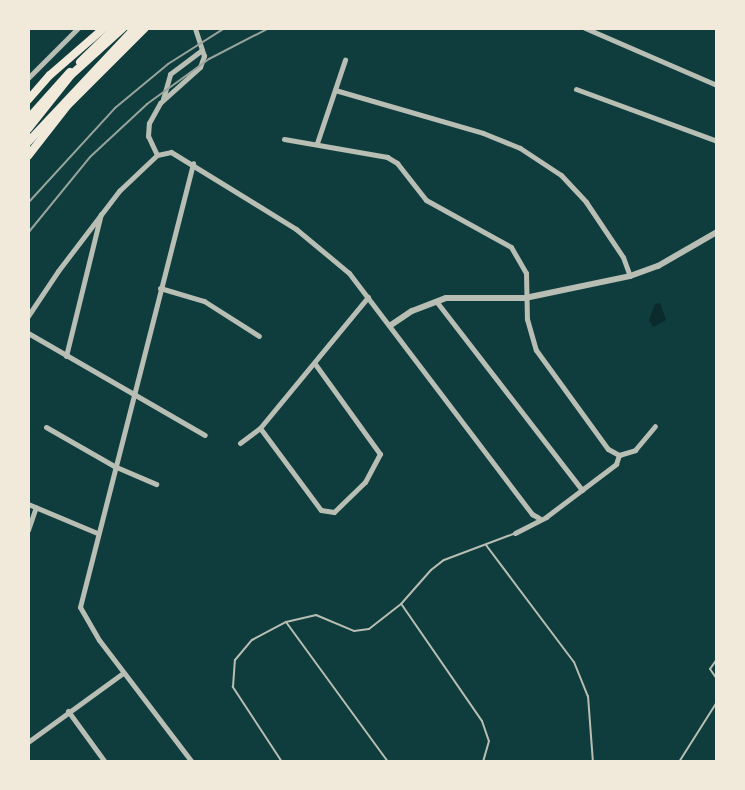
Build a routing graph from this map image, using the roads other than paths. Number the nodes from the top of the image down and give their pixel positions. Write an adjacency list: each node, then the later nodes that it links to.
1 (78, 28): 12 (street)
2 (104, 28): 17 (highway)
3 (115, 28): 19 (highway)
4 (123, 28): 20 (highway)
5 (135, 28): 23 (highway)
6 (145, 28): 26 (highway)
7 (195, 28): 9 (street)
8 (585, 28): 14 (street)
9 (203, 50): 18 (street); 18 (street)
10 (28, 60): 12 (street)
11 (345, 60): 16 (street)
12 (37, 67): 13 (street)
13 (28, 78)
14 (717, 85)
15 (576, 89): 22 (street)
16 (335, 90): 24 (street); 30 (street)
17 (28, 100)
18 (163, 100): 25 (street)
19 (28, 119)
20 (28, 129)
21 (284, 139): 24 (street)
22 (717, 141)
23 (28, 142)
24 (317, 143): 33 (street)
25 (157, 155): 27 (street); 28 (street)
26 (28, 156)
27 (193, 163): 31 (street); 32 (street)
28 (102, 213): 35 (street); 39 (street)
29 (717, 232): 30 (street)
30 (630, 276): 33 (street)
31 (160, 288): 38 (street); 41 (street)
32 (368, 296): 36 (street); 40 (street)
33 (525, 298): 34 (street); 47 (street)
34 (436, 301): 36 (street); 50 (street)
35 (28, 316)
36 (391, 325): 53 (street)
37 (28, 333): 39 (street)
38 (259, 336)
39 (66, 356): 41 (street)
40 (315, 364): 44 (street); 44 (street)
41 (133, 393): 45 (street); 48 (street)
42 (655, 426): 47 (street)
43 (46, 427): 48 (street)
44 (260, 428): 46 (street)
45 (205, 435)
46 (240, 443)
47 (619, 455): 50 (street)
48 (114, 466): 49 (street); 55 (street)
49 (156, 484)
50 (582, 490): 53 (street)
51 (28, 504): 52 (street)
52 (36, 507): 54 (street); 55 (street)
53 (539, 518): 56 (street)
54 (28, 530)
55 (97, 533): 61 (street)
56 (515, 533): 57 (lane)
57 (486, 544): 58 (lane); 71 (lane)
58 (401, 604): 59 (lane); 70 (lane)
59 (286, 622): 68 (lane); 69 (lane)
60 (717, 659): 62 (lane)
61 (123, 673): 64 (street); 67 (street)
62 (717, 679)
63 (717, 702): 72 (lane)
64 (68, 711): 65 (street); 66 (street)
65 (28, 742)
66 (105, 762)
67 (192, 762)
68 (282, 762)
69 (388, 762)
70 (483, 762)
71 (593, 762)
72 (679, 762)

